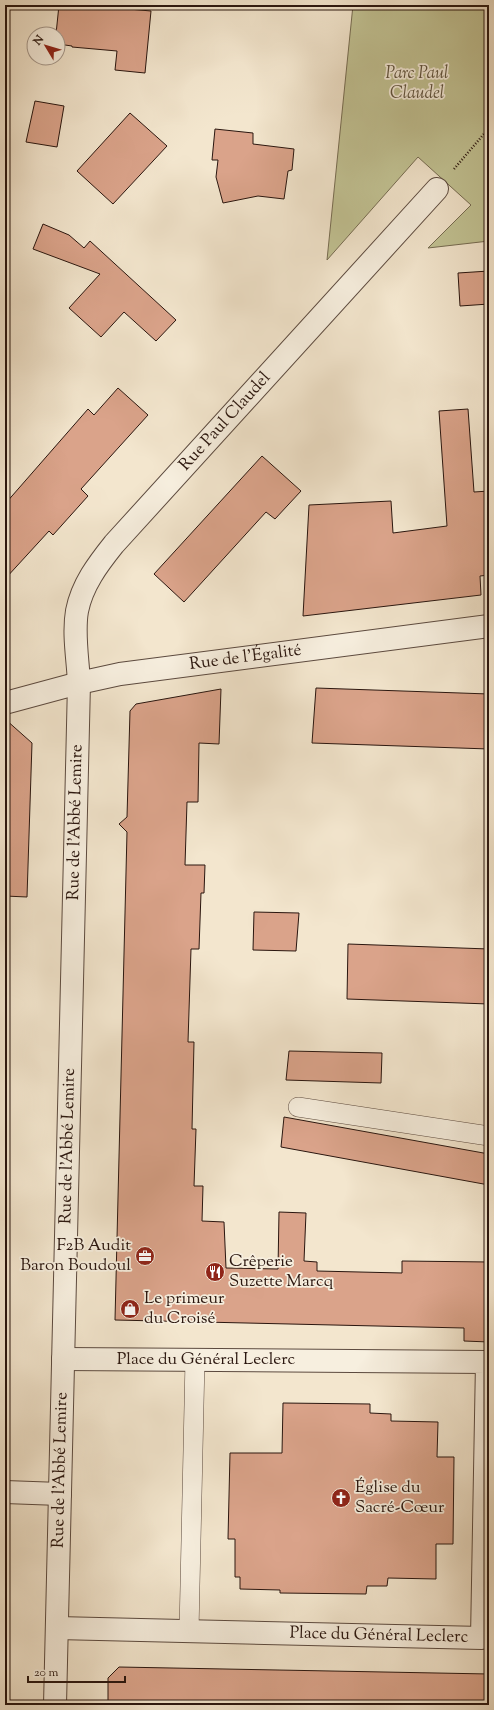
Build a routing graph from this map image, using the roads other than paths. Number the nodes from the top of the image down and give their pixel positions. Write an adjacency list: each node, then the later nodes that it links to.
1 (437, 189): 3 (street, Rue Paul Claudel)
2 (489, 626): 3 (street, Rue de l'Égalité)
3 (79, 683): 4 (street, Rue de l'Égalité); 7 (street, Rue de l'Abbé Lemire)
4 (5, 703)
5 (298, 1106): 6 (lane)
6 (489, 1136)
7 (63, 1360): 8 (street, Place du Général Leclerc); 10 (street, Rue de l'Abbé Lemire)
8 (195, 1360): 11 (street, Place du Général Leclerc); 13 (lane)
9 (5, 1492): 10 (street)
10 (60, 1494): 12 (street, Rue de l'Abbé Lemire)
11 (487, 1499): 13 (street, Place du Général Leclerc)
12 (57, 1628): 13 (street, Place du Général Leclerc); 14 (street, Rue de l'Abbé Lemire)
13 (189, 1631)
14 (55, 1705)

